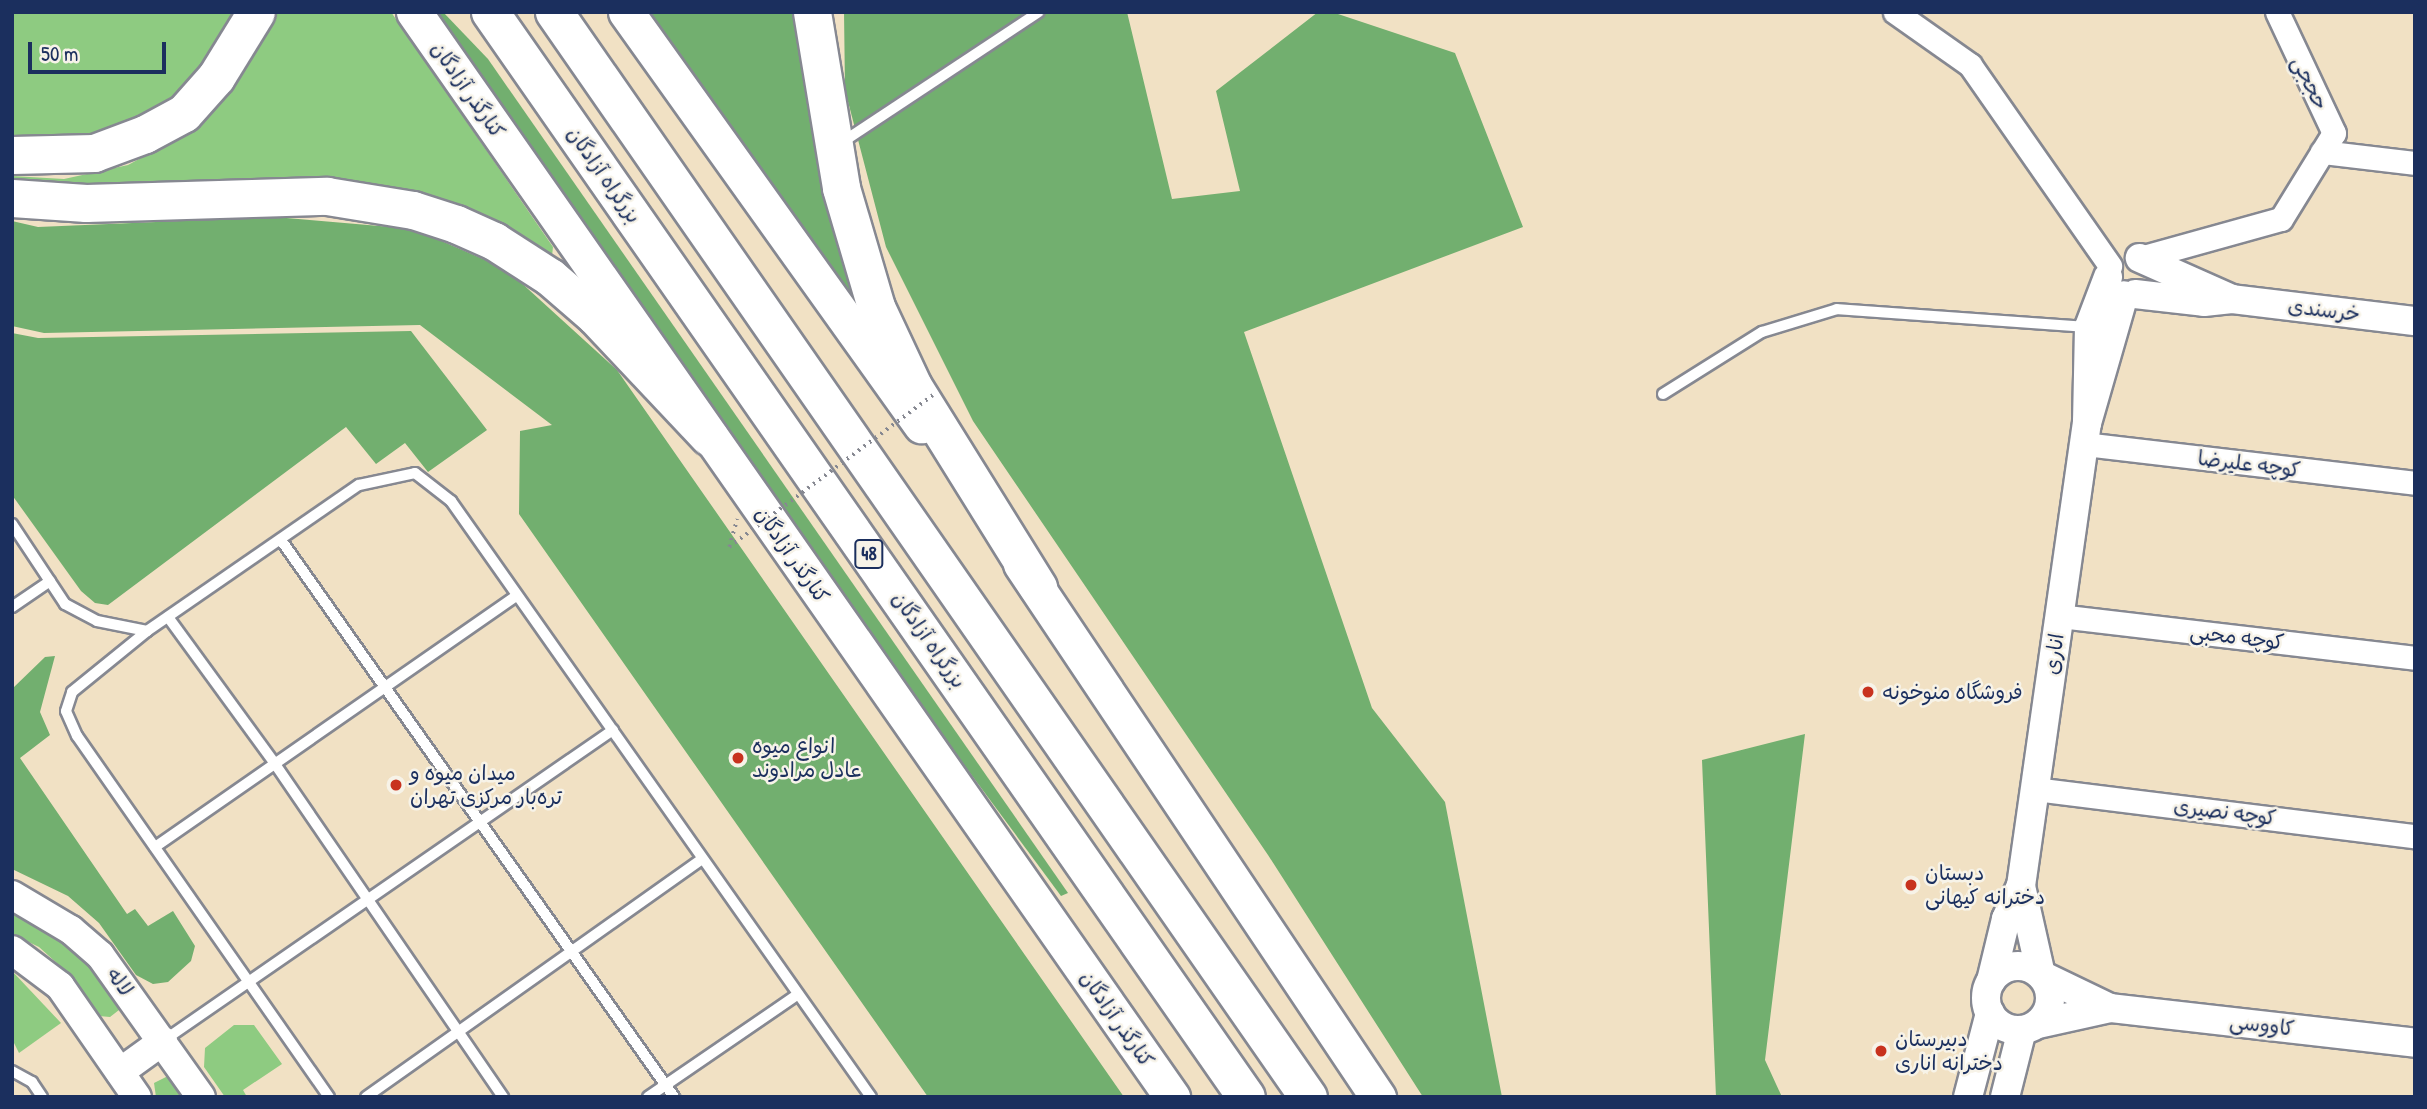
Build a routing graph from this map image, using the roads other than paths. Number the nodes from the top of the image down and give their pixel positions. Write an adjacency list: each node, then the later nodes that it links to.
1 (256, 12): 12 (highway)
2 (414, 12): 22 (main road, کنارگذر آزادگان)
3 (490, 12): 72 (highway, بزرگراه آزادگان / 48)
4 (554, 12): 73 (highway, 48)
5 (626, 12): 27 (main road)
6 (813, 12): 10 (highway)
7 (1039, 12): 10 (lane)
8 (1895, 12): 16 (street)
9 (2277, 12): 11 (street, حججی)
10 (832, 148): 27 (highway)
11 (2322, 152): 13 (street); 15 (street)
12 (12, 155)
13 (2415, 163)
14 (12, 198): 22 (highway)
15 (2140, 258): 16 (street); 17 (street)
16 (2119, 283): 17 (street); 19 (street, اناری); 21 (street, اناری)
17 (2232, 299): 18 (street, خرسندی)
18 (2415, 321)
19 (2089, 327): 20 (lane); 21 (street, اناری)
20 (1663, 394)
21 (2085, 434): 23 (street, کوچه علیرضا); 30 (street, اناری)
22 (709, 437): 57 (main road, کنارگذر آزادگان)
23 (2415, 483)
24 (12, 524): 26 (lane)
25 (281, 540): 28 (lane); 31 (lane); 34 (lane)
26 (50, 581): 29 (lane); 32 (lane)
27 (1038, 587): 74 (main road)
28 (516, 596): 34 (lane); 35 (lane)
29 (12, 607)
30 (2059, 616): 33 (street, کوچه محبی); 37 (street, اناری)
31 (168, 617): 32 (lane); 36 (lane)
32 (147, 632): 40 (lane)
33 (2415, 658)
34 (385, 687): 36 (lane); 38 (lane)
35 (612, 730): 38 (lane); 41 (lane)
36 (275, 764): 40 (lane); 44 (lane)
37 (2035, 789): 39 (street, کوچه نصیری); 42 (street, اناری)
38 (479, 822): 44 (lane); 46 (lane)
39 (2415, 836)
40 (155, 847): 48 (lane)
41 (702, 859): 46 (lane); 50 (lane)
42 (2021, 886): 47 (street, اناری); 49 (street, اناری)
43 (12, 895): 55 (street, لاله)
44 (368, 898): 48 (lane); 54 (lane)
45 (12, 950): 59 (street)
46 (570, 952): 54 (lane); 60 (lane)
47 (2041, 975): 49 (street); 51 (street); 53 (street)
48 (248, 981): 55 (lane); 64 (lane)
49 (1991, 981): 52 (street)
50 (797, 995): 60 (lane); 69 (lane)
51 (2110, 1008): 53 (street); 56 (street, کاووسی)
52 (1990, 1013): 53 (street); 75 (street)
53 (2030, 1027): 76 (street)
54 (459, 1031): 65 (lane); 66 (lane)
55 (163, 1041): 59 (street); 63 (street, لاله)
56 (2415, 1043)
57 (1138, 1049): 70 (lane); 71 (main road, کنارگذر آزادگان)
58 (12, 1071): 61 (lane)
59 (120, 1072): 62 (street)
60 (666, 1085): 67 (lane); 68 (lane)
61 (42, 1097)
62 (137, 1097)
63 (201, 1097)
64 (329, 1097)
65 (366, 1097)
66 (503, 1097)
67 (648, 1097)
68 (674, 1097)
69 (871, 1097)
70 (1153, 1097)
71 (1172, 1097)
72 (1246, 1097)
73 (1308, 1097)
74 (1377, 1097)
75 (1968, 1097)
76 (2005, 1097)

